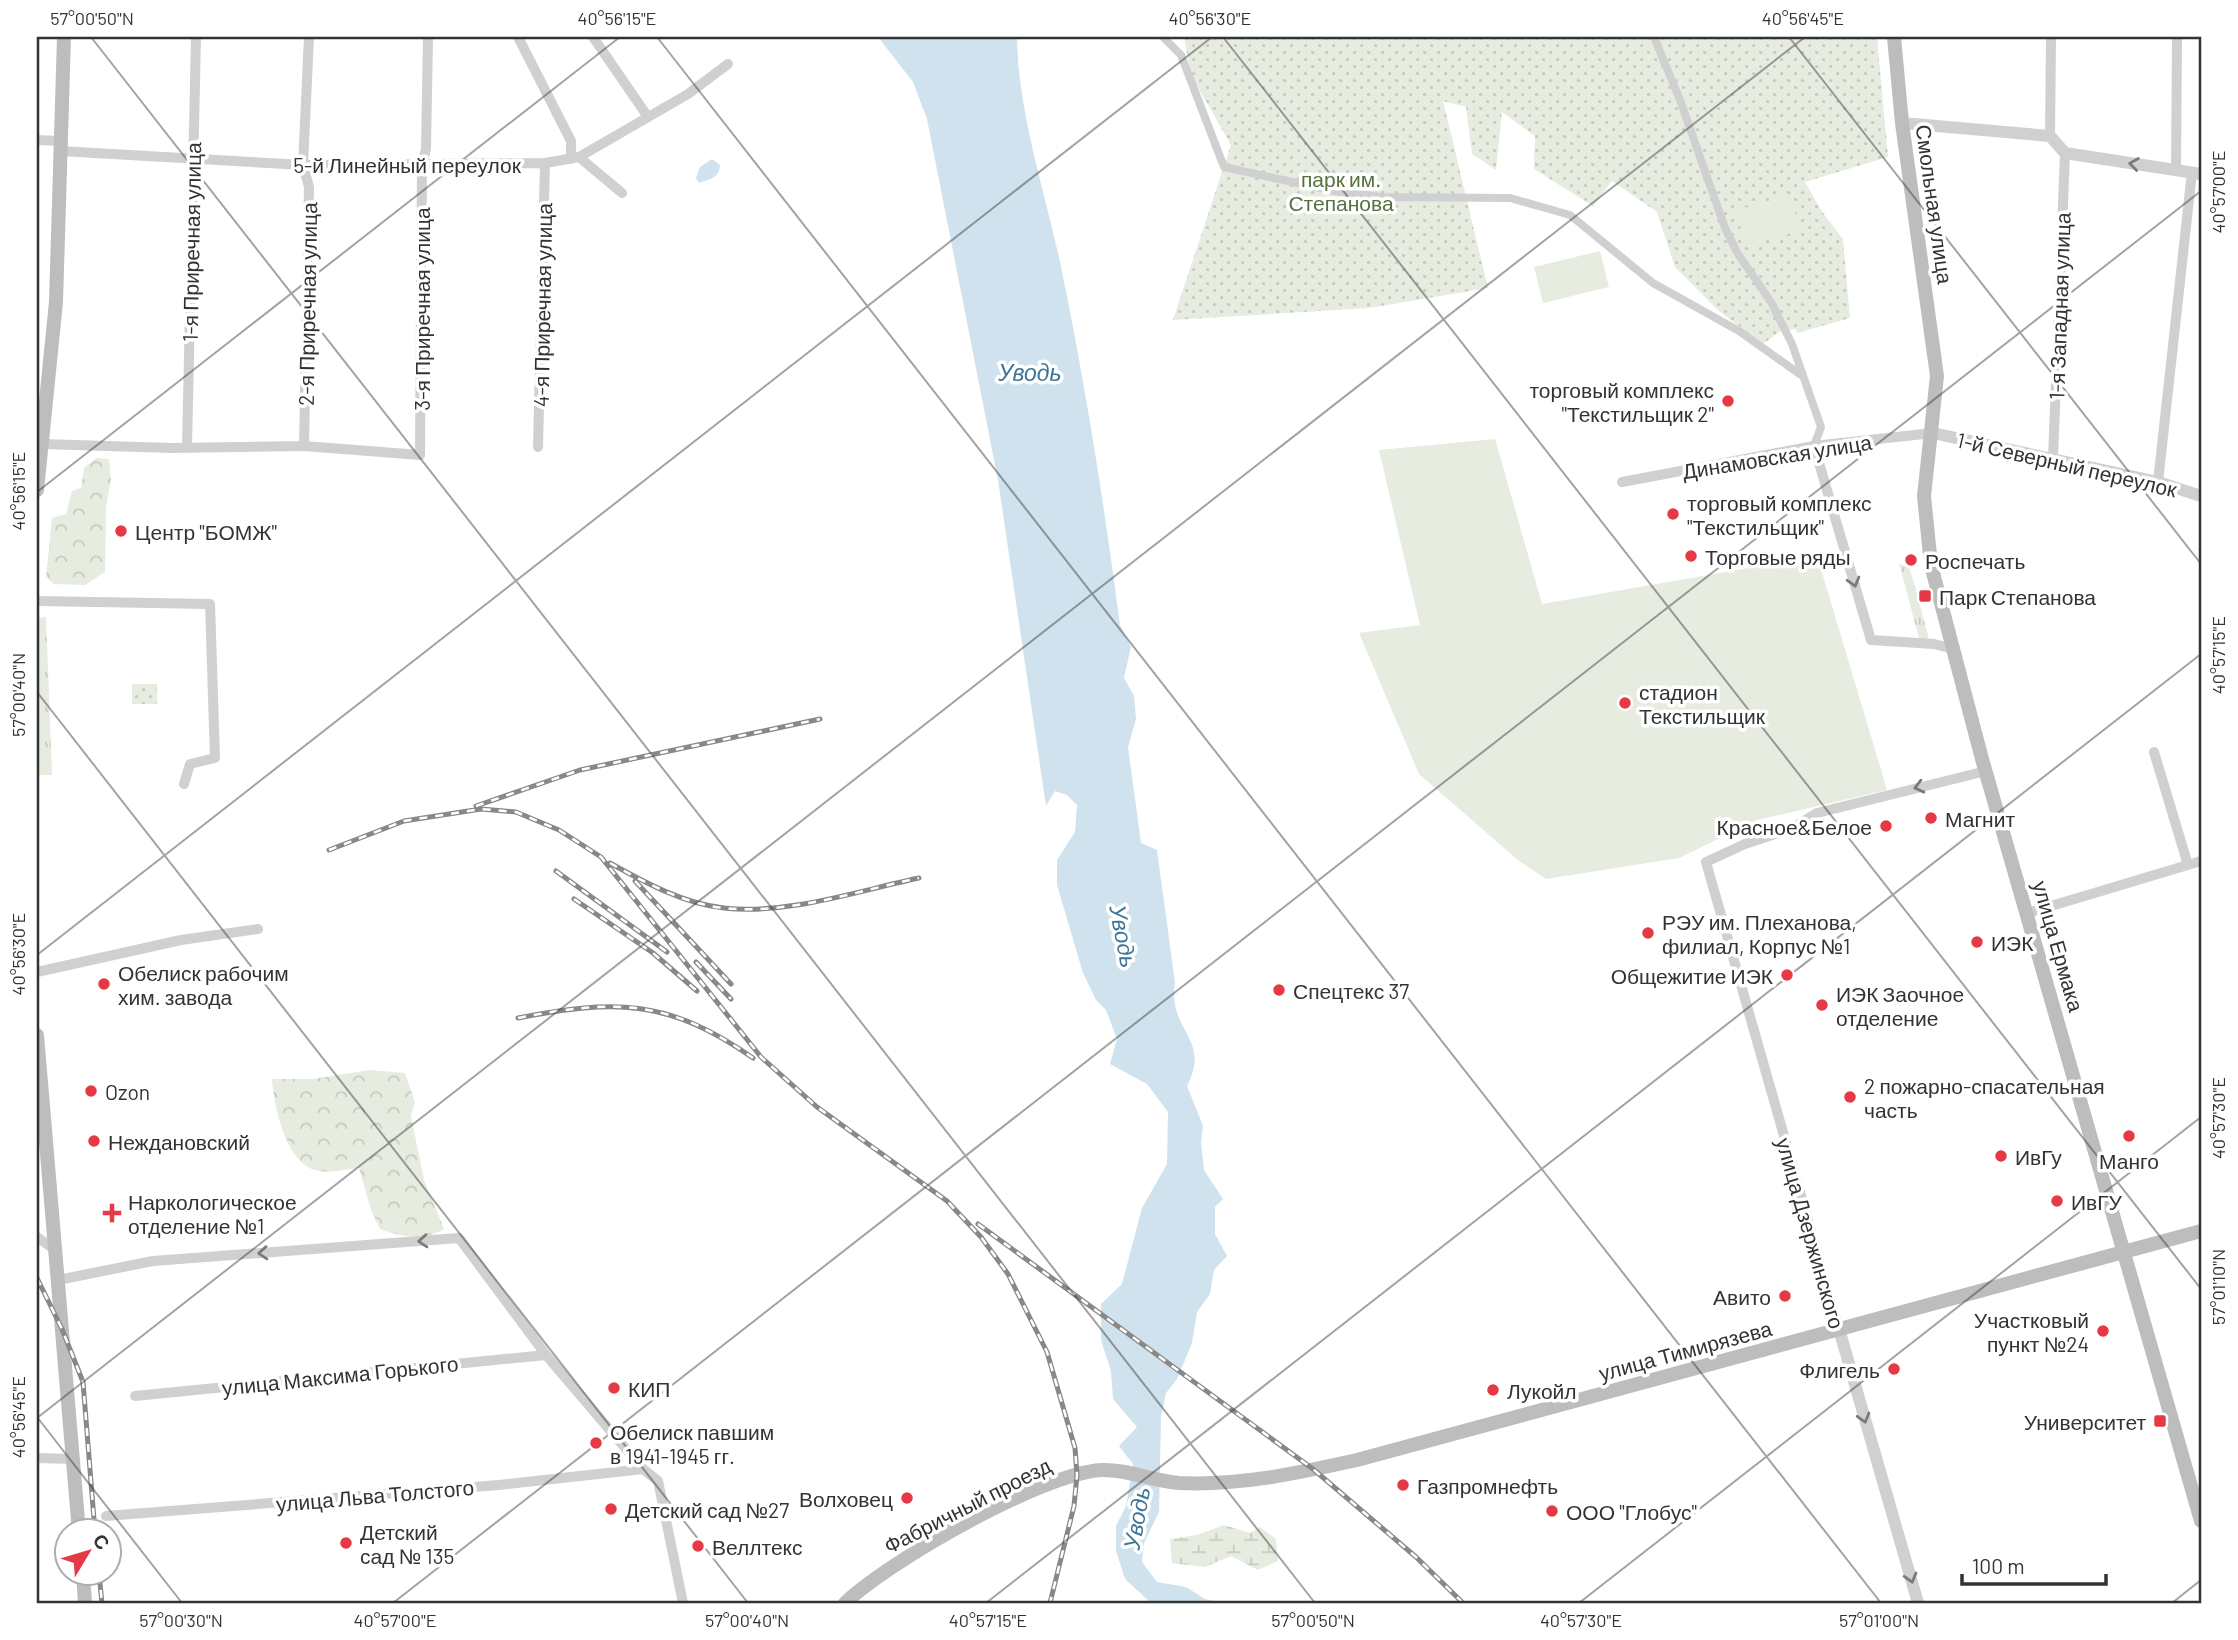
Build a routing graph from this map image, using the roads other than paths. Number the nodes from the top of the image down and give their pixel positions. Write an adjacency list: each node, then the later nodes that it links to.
1 (64, 37): 17 (main road)
2 (196, 37): 19 (street, 1-я Приречная улица)
3 (309, 37): 23 (street, 2-я Приречная улица)
4 (428, 37): 22 (street, 3-я Приречная улица)
5 (518, 37): 20 (street)
6 (593, 37): 13 (street)
7 (1163, 37): 27 (street)
8 (1654, 37): 27 (street)
9 (1894, 37): 14 (main road, Смольная улица)
10 (2051, 37): 15 (street)
11 (2177, 37): 24 (street)
12 (728, 64): 13 (street, 5-й Линейный переулок)
13 (648, 117): 20 (street, 5-й Линейный переулок)
14 (1902, 123): 15 (street); 28 (main road, Смольная улица)
15 (2050, 136): 18 (street)
16 (37, 140): 17 (street, 5-й Линейный переулок)
17 (60, 146): 19 (street, 5-й Линейный переулок); 30 (main road)
18 (2065, 153): 24 (street, one-way to 18); 35 (street, 1-я Западная улица)
19 (192, 157): 23 (street, 5-й Линейный переулок); 33 (street, 1-я Приречная улица)
20 (575, 158): 21 (street, 5-й Линейный переулок); 26 (street)
21 (545, 163): 22 (street, 5-й Линейный переулок); 34 (street, 4-я Приречная улица)
22 (422, 164): 23 (street, 5-й Линейный переулок); 31 (street, 3-я Приречная улица)
23 (303, 166): 31 (street, 2-я Приречная улица)
24 (2176, 170): 25 (street)
25 (2197, 173): 37 (street)
26 (622, 193)
27 (1801, 375): 32 (street)
28 (1937, 376): 29 (main road, улица Ермака)
29 (1933, 433): 32 (street, Динамовская улица); 35 (street, 1-й Северный переулок); 41 (main road, улица Ермака)
30 (42, 444): 33 (street); 38 (main road)
31 (304, 446): 33 (street)
32 (1814, 446): 36 (street, Динамовская улица); 41 (street, one-way to 41)
33 (187, 447)
34 (538, 447)
35 (2053, 458): 37 (street, 1-й Северный переулок)
36 (1622, 482)
37 (2158, 482): 39 (street, 1-й Северный переулок)
38 (37, 490)
39 (2201, 496)
40 (37, 601): 44 (street)
41 (1953, 649): 43 (main road, улица Ермака)
42 (2154, 751): 46 (street)
43 (1986, 771): 47 (main road, улица Ермака); 56 (street, улица Дзержинского, one-way to 56)
44 (184, 784)
45 (2201, 861): 46 (street)
46 (2188, 865): 47 (street)
47 (2028, 913): 54 (main road, улица Ермака)
48 (258, 929): 49 (street)
49 (37, 972)
50 (37, 1035): 53 (main road)
51 (2201, 1231): 54 (main road, улица Тимирязева)
52 (37, 1237): 53 (street)
53 (55, 1250): 55 (main road)
54 (2125, 1250): 56 (main road, улица Тимирязева); 65 (main road, улица Ермака)
55 (58, 1280): 57 (street, one-way to 55); 60 (main road)
56 (1839, 1329): 62 (main road, улица Тимирязева); 68 (street, улица Дзержинского, one-way to 68)
57 (546, 1355): 58 (street, улица Максима Горького); 61 (street)
58 (135, 1396)
59 (37, 1458): 60 (street)
60 (73, 1459): 64 (main road)
61 (643, 1469): 63 (street, улица Льва Толстого); 66 (street)
62 (1119, 1472): 67 (main road, Фабричный проезд)
63 (106, 1516)
64 (78, 1518)
65 (2201, 1521)
66 (683, 1603)
67 (845, 1603)
68 (1918, 1603)

